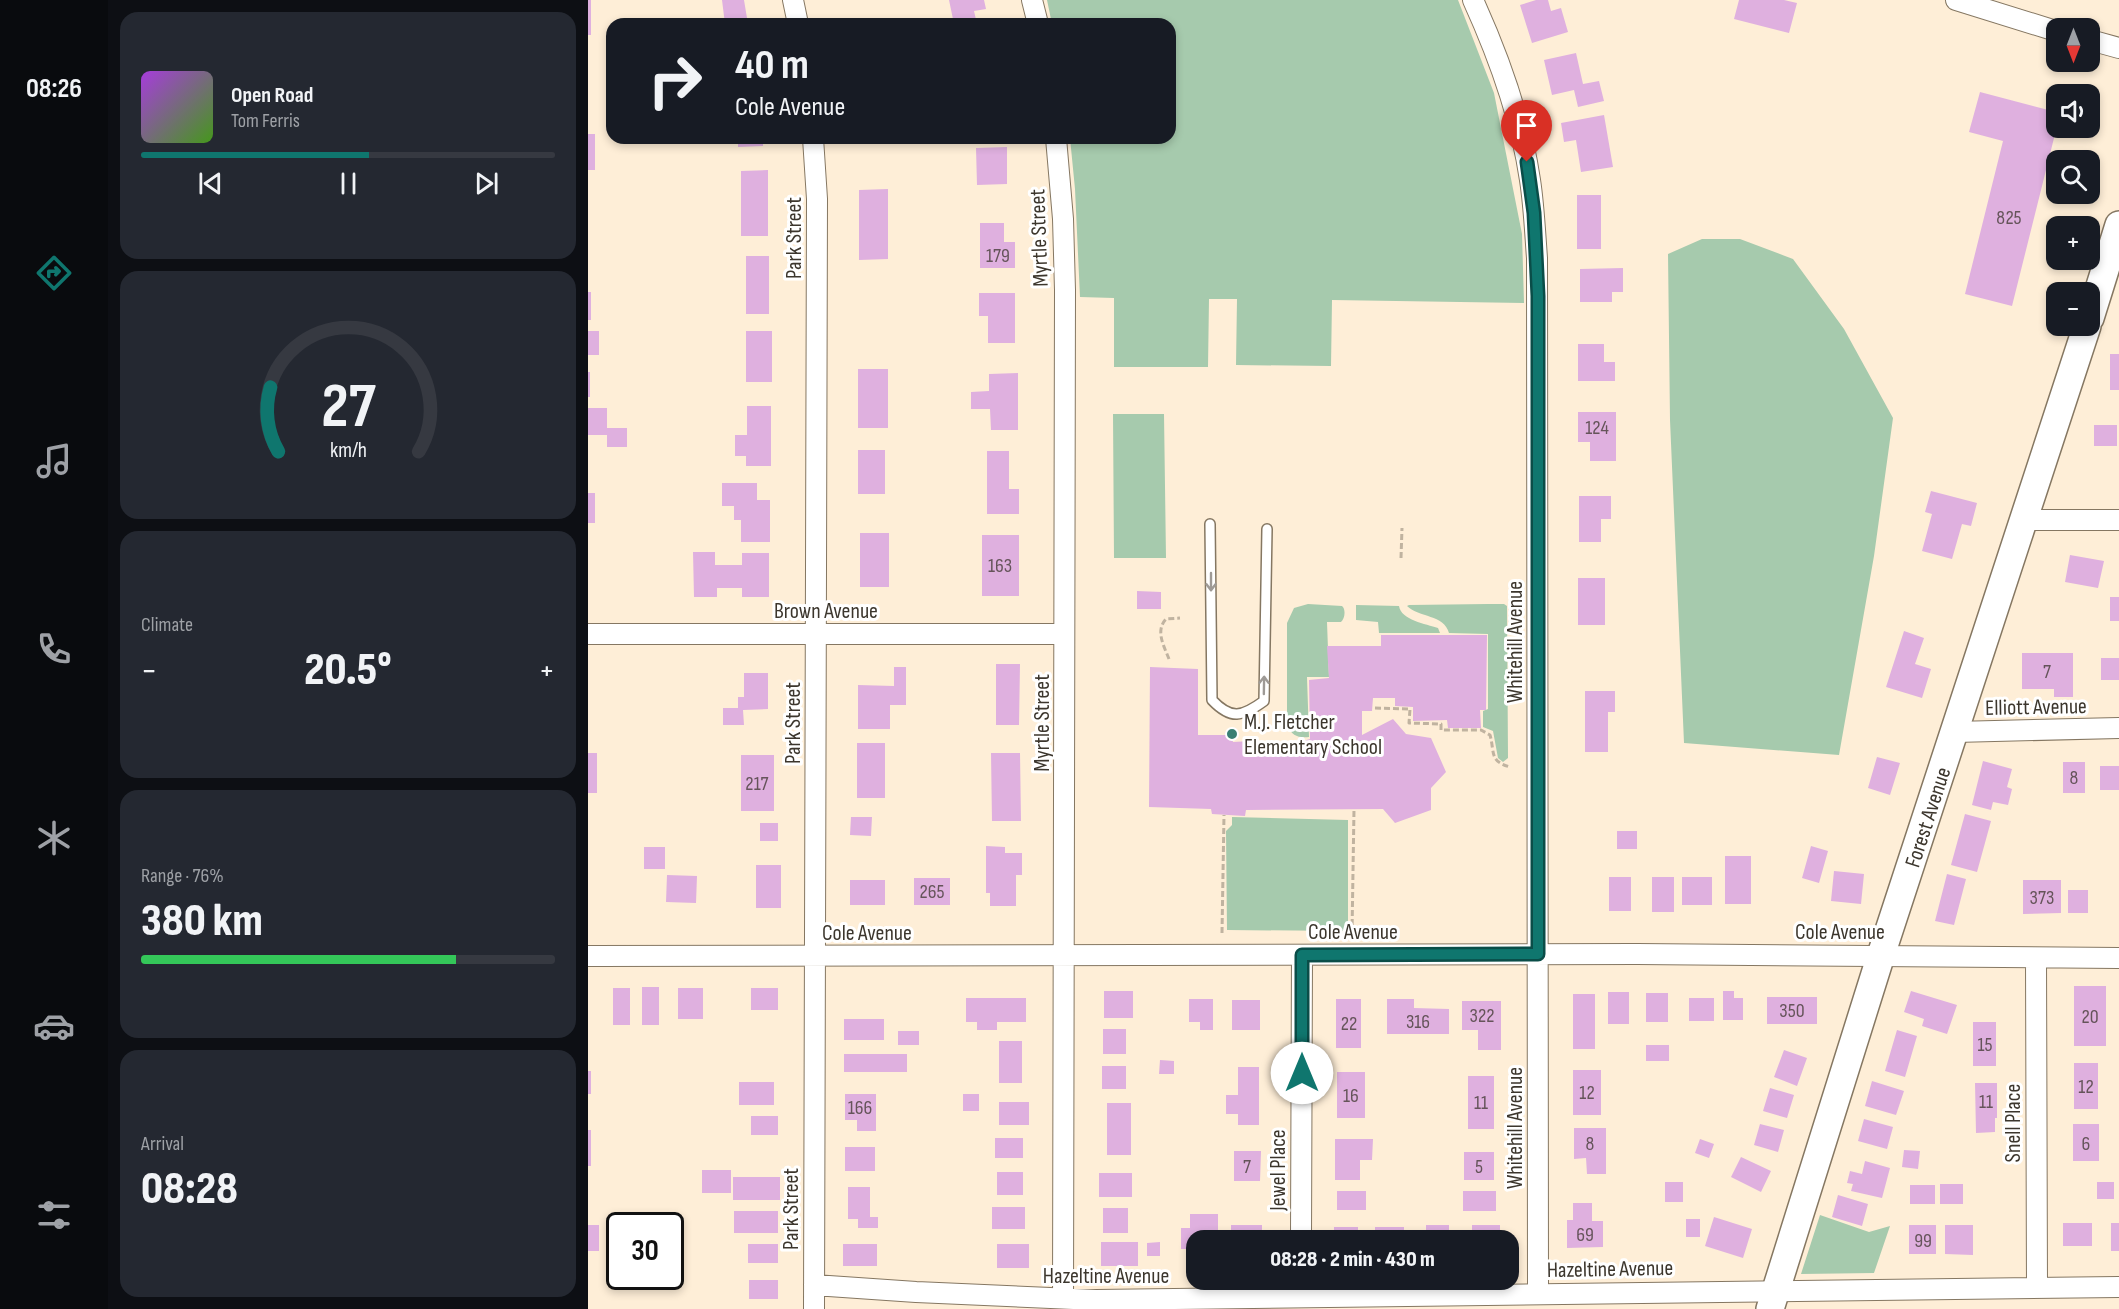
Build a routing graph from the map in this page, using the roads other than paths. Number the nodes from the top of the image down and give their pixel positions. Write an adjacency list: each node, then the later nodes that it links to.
1 (793, 0): 5 (street)
2 (1032, 0): 6 (street)
3 (1473, 0): 24 (street, Whitehill Avenue)
4 (1956, 0): 7 (street)
5 (797, 18)
6 (1036, 18)
7 (2046, 28)
8 (2100, 43): 9 (street)
9 (2119, 48)
10 (813, 144): 20 (street, Park Street)
11 (1057, 144): 21 (street, Myrtle Street)
12 (2119, 225): 13 (main road)
13 (2100, 286)
14 (2084, 336): 15 (main road, Forest Avenue)
15 (2024, 520): 16 (street); 23 (main road, Forest Avenue)
16 (2119, 520)
17 (1210, 524): 18 (lane, one-way to 18)
18 (1267, 529)
19 (588, 634): 20 (street, Brown Avenue)
20 (817, 634): 21 (street, Brown Avenue); 28 (street, Park Street)
21 (1064, 634): 29 (street, Myrtle Street)
22 (2119, 728): 23 (street, Elliott Avenue)
23 (1955, 732): 26 (main road, Forest Avenue)
24 (1538, 954): 25 (street, Cole Avenue); 26 (street, Cole Avenue); 38 (street, Whitehill Avenue)
25 (1302, 955): 29 (street, Cole Avenue); 32 (street, Jewel Place)
26 (1881, 955): 30 (street, Cole Avenue); 39 (main road, Forest Avenue)
27 (588, 956): 28 (street, Cole Avenue)
28 (816, 956): 29 (street, Cole Avenue); 33 (street, Park Street)
29 (1064, 956): 40 (street, Myrtle Street)
30 (2036, 958): 31 (street, Cole Avenue); 35 (street, Snell Place)
31 (2119, 958)
32 (1301, 1230)
33 (814, 1285): 40 (street, Hazeltine Avenue); 41 (street, Park Street)
34 (2119, 1287): 35 (street, Hazeltine Avenue)
35 (2037, 1288): 39 (street, Hazeltine Avenue)
36 (1271, 1290): 40 (street, Hazeltine Avenue)
37 (1380, 1290): 38 (street, Hazeltine Avenue)
38 (1538, 1294): 39 (street, Hazeltine Avenue)
39 (1773, 1300)
40 (1063, 1304)
41 (814, 1309)

